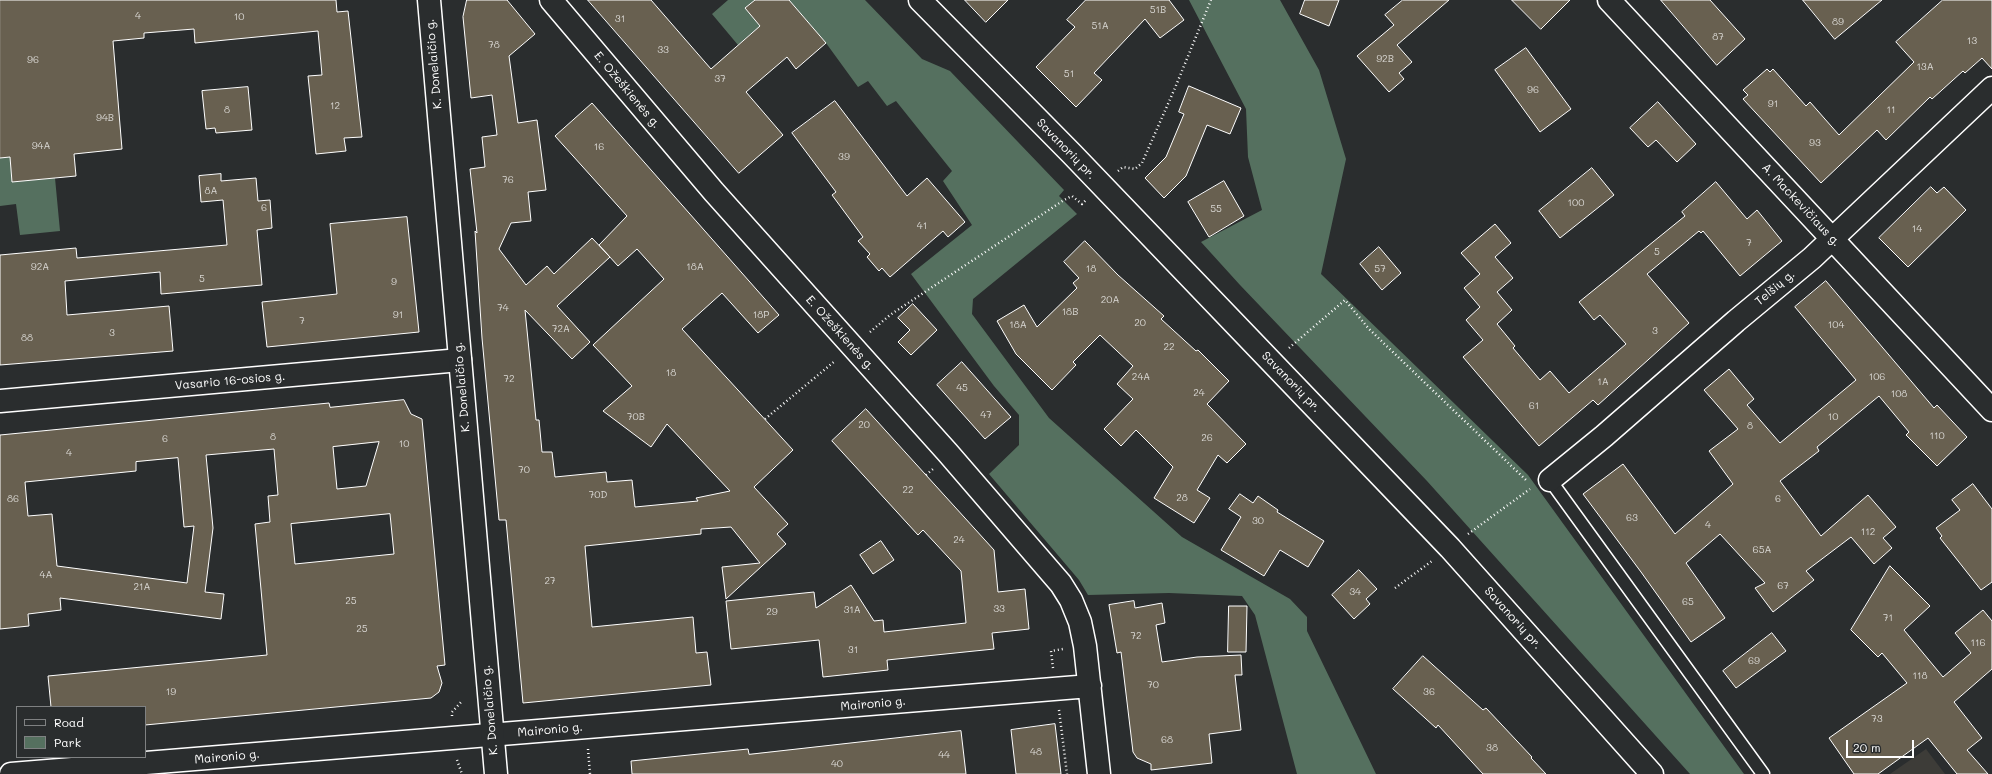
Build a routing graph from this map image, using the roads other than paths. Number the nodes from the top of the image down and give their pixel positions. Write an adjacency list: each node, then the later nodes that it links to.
1 (429, 0): 7 (street, K. Donelaičio g.)
2 (551, 0): 11 (street, E. Ožeškienės g.)
3 (920, 0): 16 (street, Savanorių pr.)
4 (1609, 0): 6 (street, A. Mackevičiaus g.)
5 (1992, 88): 6 (street, Telšių g.)
6 (1832, 239): 9 (street, A. Mackevičiaus g.); 10 (street, Telšių g.)
7 (460, 360): 8 (street, Vasario 16-osios g.); 12 (street, K. Donelaičio g.)
8 (0, 401)
9 (1992, 410)
10 (1542, 483): 17 (lane)
11 (1090, 686): 12 (street, Maironio g.); 15 (street, E. Ožeškienės g.)
12 (492, 735): 13 (street, Maironio g.); 14 (street, K. Donelaičio g.)
13 (11, 774)
14 (496, 774)
15 (1099, 774)
16 (1652, 774)
17 (1763, 774)

